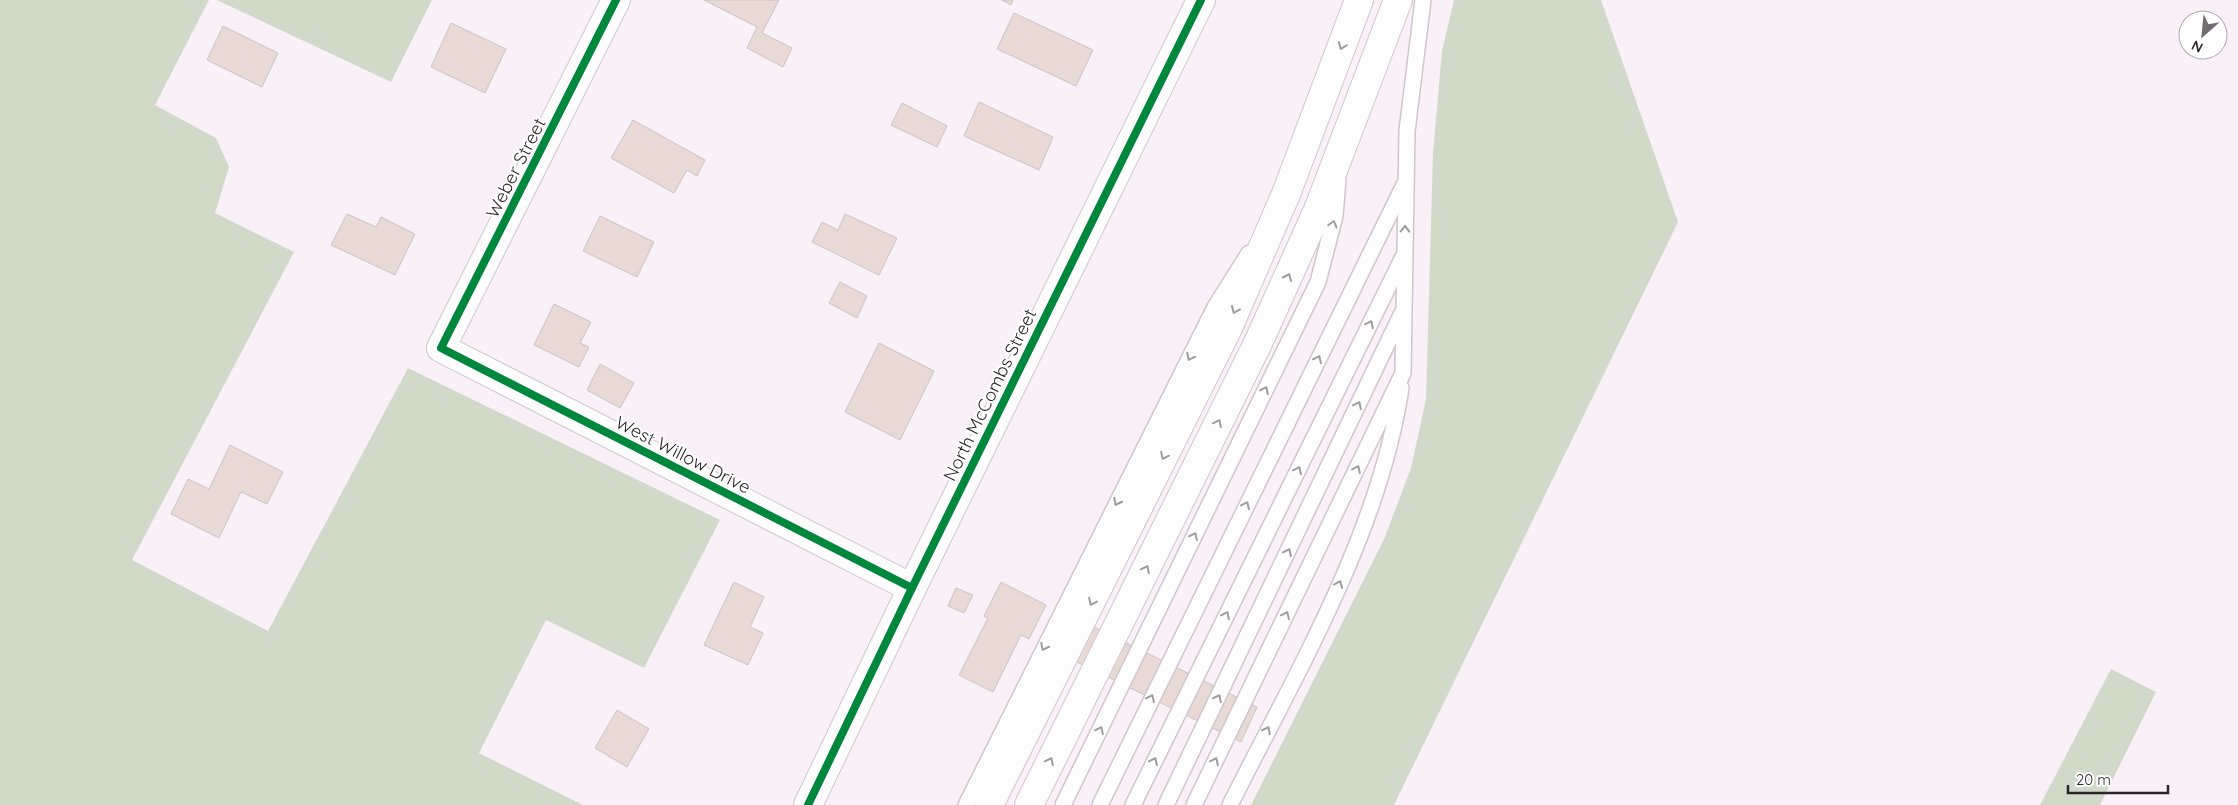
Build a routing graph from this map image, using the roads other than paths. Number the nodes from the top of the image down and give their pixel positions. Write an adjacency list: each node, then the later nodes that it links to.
1 (616, 0): 11 (main road, Weber Street)
2 (1201, 0): 13 (main road, North McCombs Street)
3 (1359, 0): 8 (main road, one-way to 8)
4 (1398, 0): 6 (main road)
5 (1423, 0): 7 (lane)
6 (1339, 155): 17 (main road, one-way to 6); 18 (lane, one-way to 6)
7 (1406, 181): 9 (lane, one-way to 7); 19 (lane, one-way to 7)
8 (1286, 194): 15 (lane, one-way to 15); 16 (main road, one-way to 16)
9 (1405, 254): 10 (lane); 20 (lane, one-way to 9)
10 (1404, 308): 12 (lane); 21 (lane, one-way to 10)
11 (441, 348): 13 (main road, West Willow Drive)
12 (1403, 373): 22 (lane, one-way to 12); 23 (lane, one-way to 12)
13 (912, 588): 14 (main road, North McCombs Street)
14 (808, 805)
15 (966, 805)
16 (989, 805)
17 (1029, 805)
18 (1063, 805)
19 (1100, 805)
20 (1133, 805)
21 (1166, 805)
22 (1194, 805)
23 (1230, 805)

